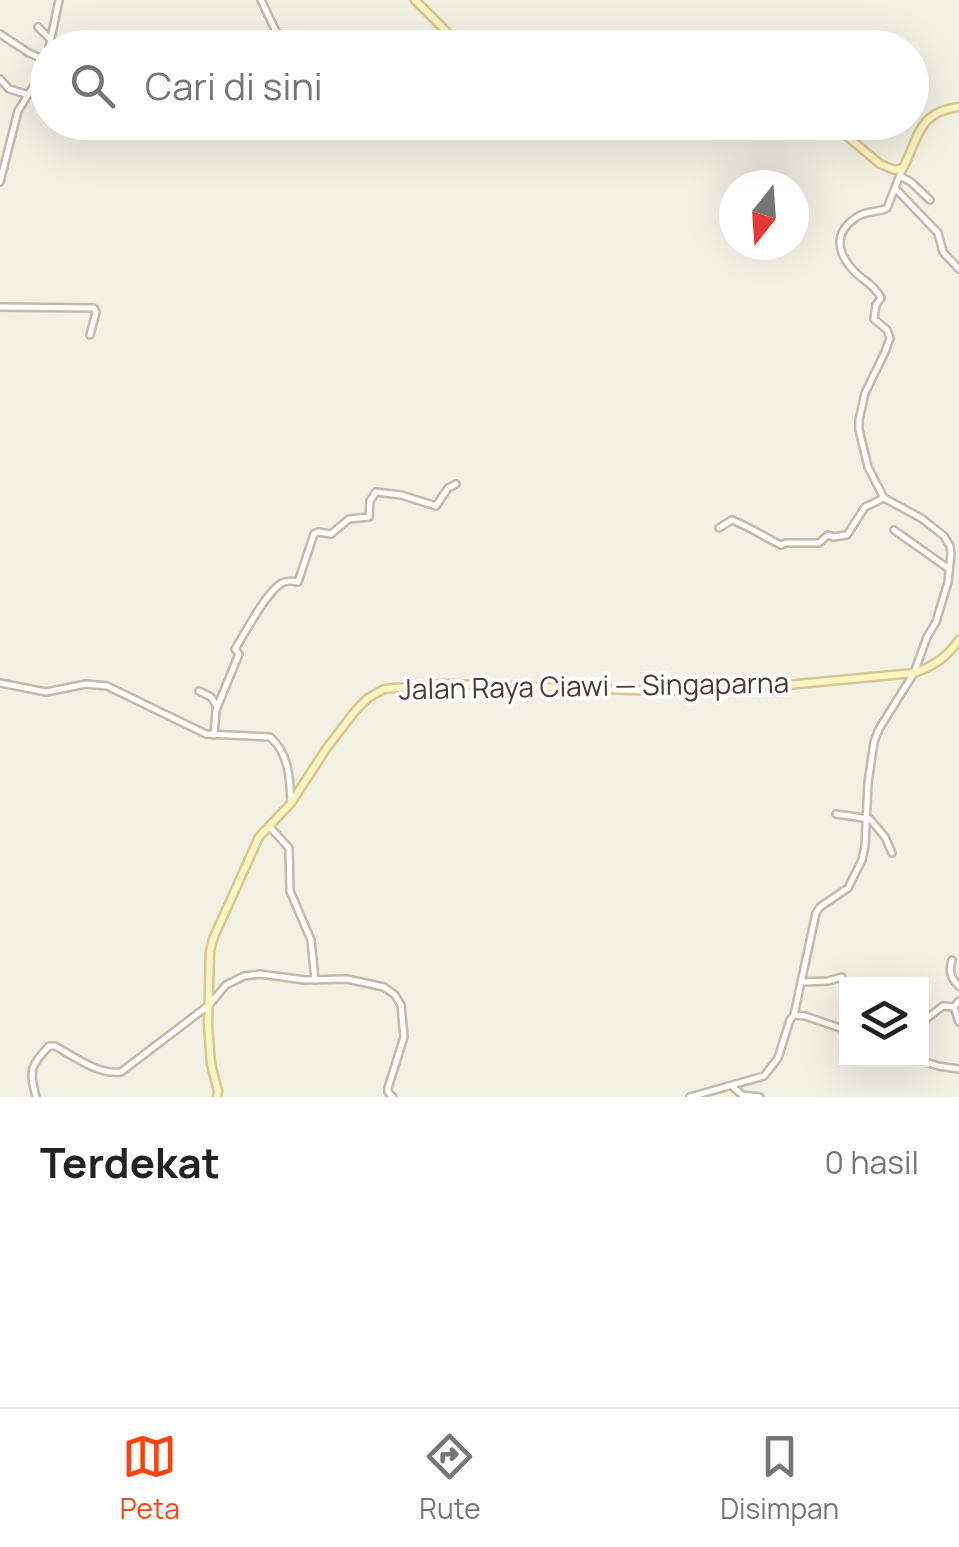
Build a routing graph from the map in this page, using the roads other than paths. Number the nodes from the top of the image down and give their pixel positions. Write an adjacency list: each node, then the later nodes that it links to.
1 (60, 0): 6 (street)
2 (260, 0): 7 (street)
3 (415, 0): 8 (main road)
4 (38, 27): 5 (street)
5 (39, 30)
6 (53, 30)
7 (275, 30)
8 (444, 30)
9 (0, 34): 10 (street)
10 (30, 53)
11 (0, 79): 13 (street)
12 (30, 88): 13 (street)
13 (26, 94): 19 (street)
14 (959, 107): 15 (main road)
15 (929, 118)
16 (852, 140): 18 (main road)
17 (917, 140): 18 (main road)
18 (901, 172): 20 (street); 21 (street)
19 (0, 182)
20 (896, 189): 22 (street); 26 (street)
21 (930, 200)
22 (959, 269)
23 (0, 307): 24 (street)
24 (90, 336)
25 (456, 484): 34 (street)
26 (884, 498): 27 (street); 29 (street)
27 (719, 528)
28 (894, 530): 29 (street)
29 (949, 569): 31 (street)
30 (959, 640): 31 (main road, Jalan Raya Ciawi — Singaparna)
31 (914, 674): 36 (main road, Jalan Raya Ciawi — Singaparna); 38 (street)
32 (0, 683): 35 (street)
33 (199, 691): 34 (street)
34 (218, 706): 35 (street)
35 (214, 735): 36 (street)
36 (291, 803): 39 (main road, Jalan Raya Ciawi — Singaparna)
37 (836, 814): 38 (street)
38 (866, 817): 40 (street); 44 (street)
39 (269, 826): 43 (street); 47 (main road, Jalan Raya Ciawi — Singaparna)
40 (892, 853)
41 (952, 960): 45 (street)
42 (839, 978): 44 (street)
43 (314, 980): 47 (street); 57 (street)
44 (802, 982): 48 (street)
45 (959, 986)
46 (956, 1004): 49 (street); 50 (street)
47 (209, 1005): 55 (street); 56 (main road, Jalan Raya Ciawi — Singaparna)
48 (794, 1016): 51 (street); 54 (street)
49 (929, 1017)
50 (959, 1022)
51 (839, 1028)
52 (929, 1063): 53 (street)
53 (959, 1069)
54 (732, 1086): 58 (street); 59 (street)
55 (36, 1097)
56 (217, 1097)
57 (393, 1097)
58 (690, 1097)
59 (760, 1097)

